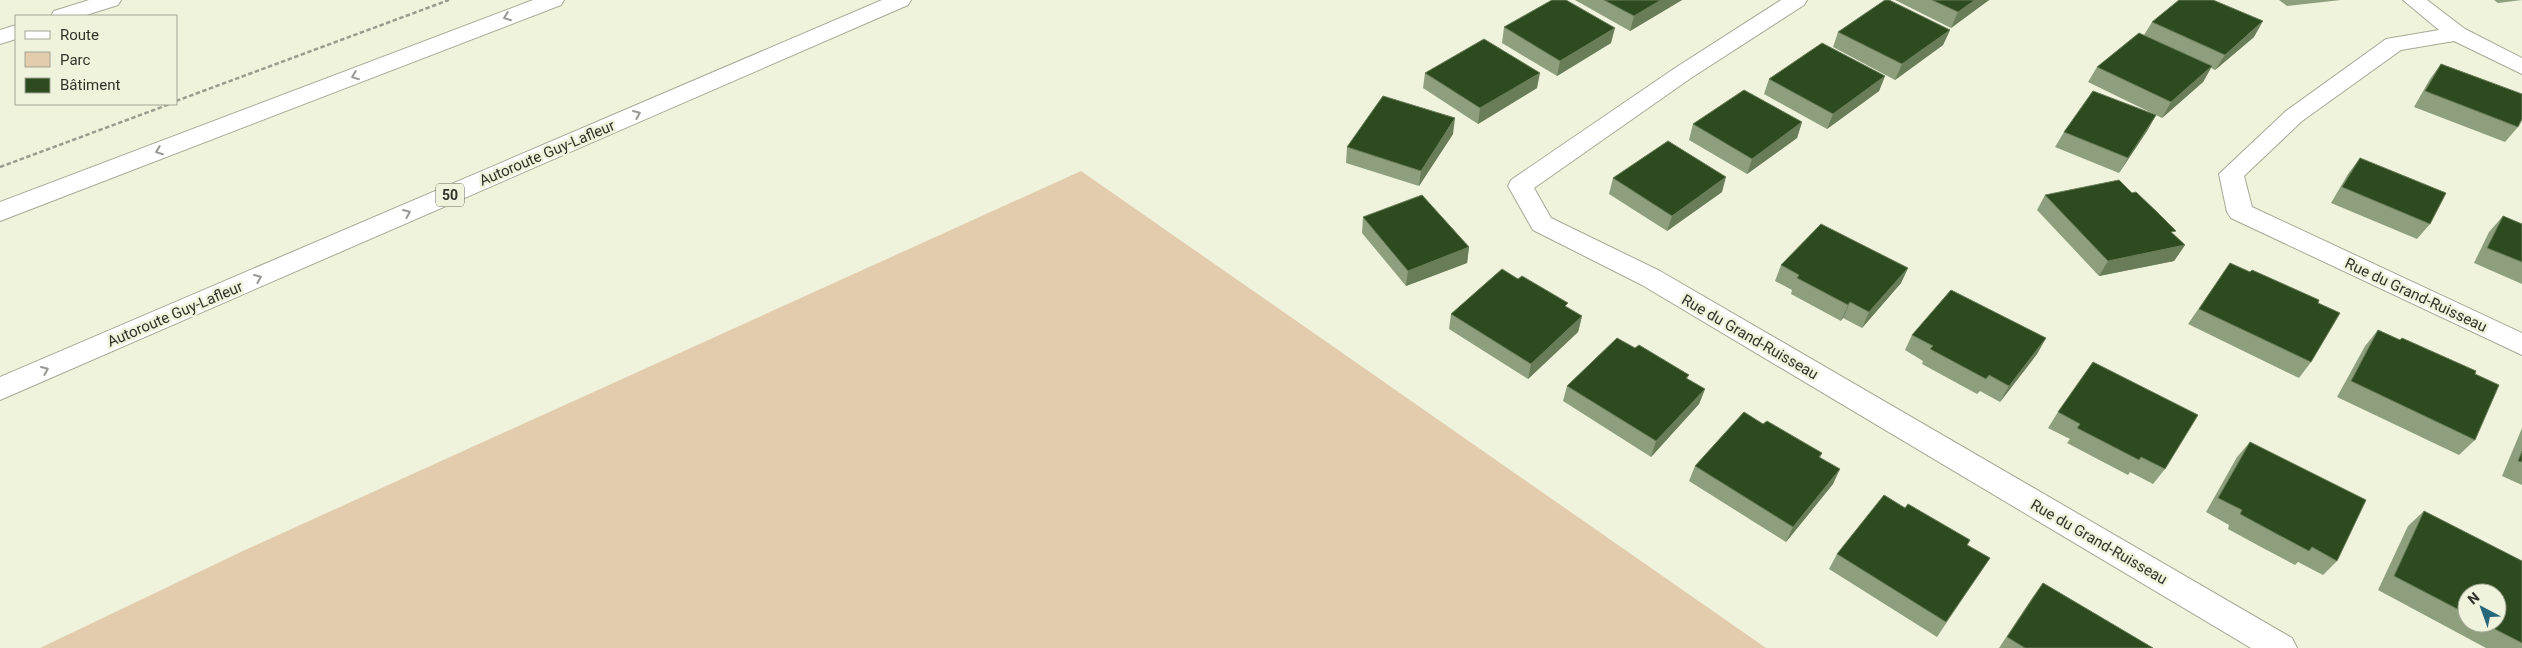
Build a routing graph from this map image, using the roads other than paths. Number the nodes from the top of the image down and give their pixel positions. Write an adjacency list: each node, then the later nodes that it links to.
1 (110, 0): 6 (main road)
2 (553, 0): 11 (main road, one-way to 11)
3 (900, 0): 13 (main road, Autoroute Guy-Lafleur / 50, one-way to 3)
4 (1796, 0): 14 (main road, Rue du Grand-Ruisseau)
5 (2414, 0): 8 (main road)
6 (65, 15)
7 (15, 32): 9 (main road)
8 (2457, 34): 10 (main road); 12 (main road, Rue du Grand-Ruisseau)
9 (0, 38)
10 (2522, 68)
11 (0, 212)
12 (2522, 345)
13 (0, 389)
14 (2280, 648)

